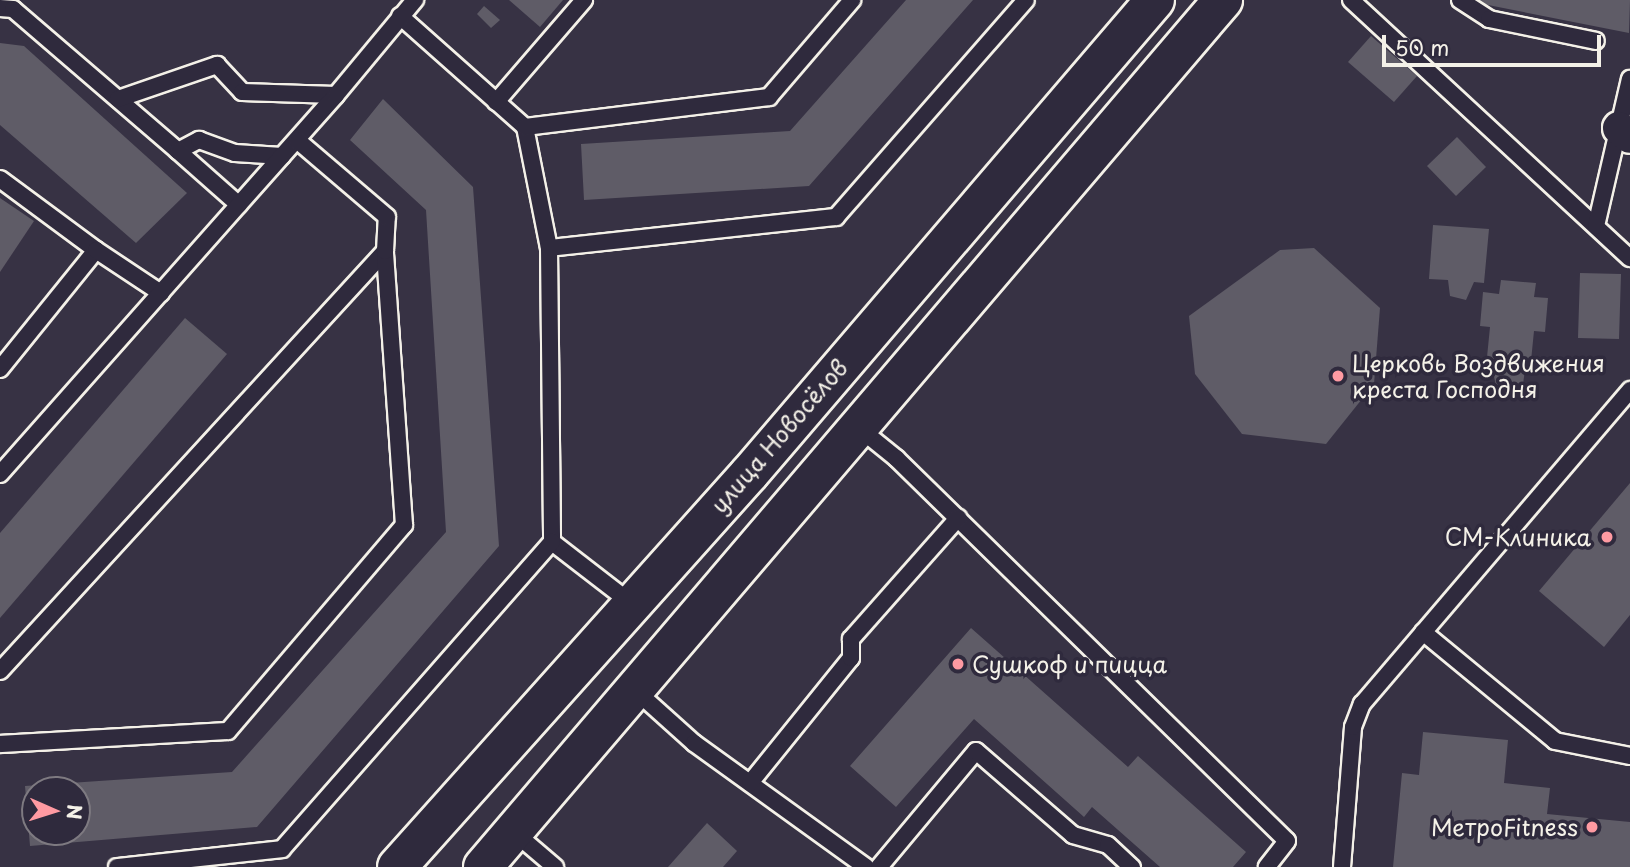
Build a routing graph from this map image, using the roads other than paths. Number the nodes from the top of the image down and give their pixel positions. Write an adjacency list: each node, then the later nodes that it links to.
1 (415, 0): 10 (lane)
2 (584, 0): 15 (lane)
3 (852, 0): 16 (lane)
4 (1026, 0): 24 (lane)
5 (1155, 0): 35 (main road, улица Новосёлов)
6 (1223, 0): 31 (main road)
7 (1351, 0): 23 (lane)
8 (1460, 0): 11 (lane)
9 (0, 8): 14 (lane)
10 (400, 16): 13 (lane); 15 (lane)
11 (1596, 41)
12 (1630, 79): 17 (lane)
13 (337, 95): 14 (lane); 18 (lane)
14 (118, 99): 19 (lane)
15 (496, 102): 16 (lane)
16 (525, 127): 24 (lane)
17 (1624, 132): 23 (lane)
18 (297, 139): 20 (lane); 26 (lane)
19 (178, 151): 20 (lane); 22 (lane)
20 (282, 156): 22 (lane)
21 (0, 179): 25 (lane)
22 (239, 205): 28 (lane)
23 (1596, 226): 27 (lane)
24 (549, 248): 34 (lane)
25 (96, 250): 28 (lane); 29 (lane)
26 (385, 251): 37 (lane); 39 (lane)
27 (1630, 258)
28 (161, 293): 32 (lane)
29 (0, 369)
30 (1630, 390): 36 (lane)
31 (859, 428): 33 (lane); 38 (main road)
32 (0, 474)
33 (958, 518): 41 (lane); 50 (lane)
34 (552, 542): 35 (lane); 43 (lane)
35 (631, 603): 44 (main road, улица Новосёлов)
36 (1423, 632): 40 (lane); 51 (lane)
37 (0, 671)
38 (635, 691): 41 (lane); 42 (main road)
39 (0, 744)
40 (1630, 755)
41 (750, 783): 47 (lane)
42 (514, 832): 45 (main road); 46 (lane)
43 (117, 867)
44 (397, 867)
45 (483, 867)
46 (555, 867)
47 (866, 867)
48 (878, 867): 49 (lane)
49 (1132, 867)
50 (1267, 867)
51 (1342, 867)

